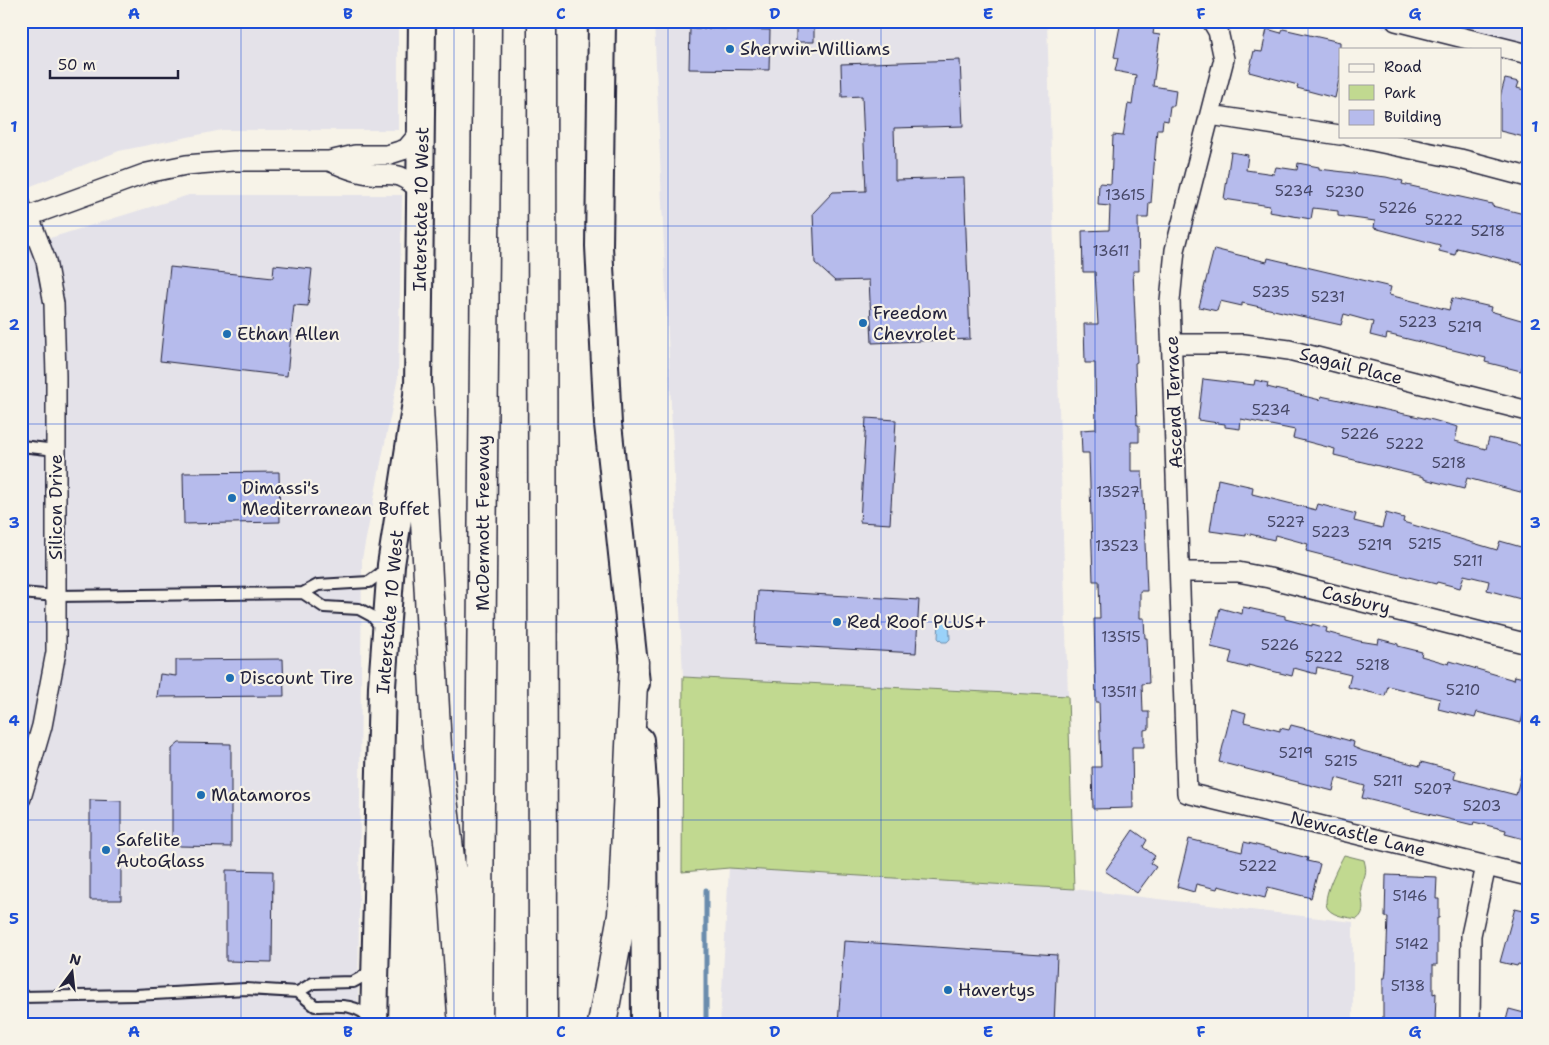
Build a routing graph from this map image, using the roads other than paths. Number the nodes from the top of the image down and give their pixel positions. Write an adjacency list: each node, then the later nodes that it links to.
1 (422, 21): 9 (main road, Interstate 10 West)
2 (486, 21): 39 (highway, McDermott Freeway)
3 (542, 21): 40 (highway)
4 (602, 21): 29 (main road)
5 (1212, 21): 8 (street, Ascend Terrace)
6 (1396, 21): 7 (street)
7 (1528, 54)
8 (1210, 115): 10 (street); 17 (street, Ascend Terrace)
9 (422, 130): 12 (street); 14 (main road, Interstate 10 West)
10 (1339, 135)
11 (1358, 138): 13 (street)
12 (329, 161): 14 (street); 16 (street)
13 (1528, 177)
14 (422, 192): 18 (main road, Interstate 10 West)
15 (21, 195): 16 (lane)
16 (25, 218): 21 (street, Silicon Drive)
17 (1172, 344): 19 (street, Sagail Place); 23 (street, Ascend Terrace)
18 (418, 389): 22 (main road, Interstate 10 West); 38 (highway)
19 (1528, 410)
20 (21, 446): 21 (lane)
21 (56, 450): 26 (street, Silicon Drive)
22 (391, 565): 25 (lane); 27 (main road, Interstate 10 West)
23 (1181, 572): 28 (street, Casbury); 30 (street, Ascend Terrace)
24 (21, 593): 26 (lane)
25 (303, 593): 26 (lane); 27 (lane)
26 (56, 596): 31 (street, Silicon Drive)
27 (386, 633): 34 (main road, Interstate 10 West)
28 (1528, 644)
29 (634, 662): 41 (highway); 42 (main road)
30 (1188, 792): 32 (street, Newcastle Lane)
31 (21, 798)
32 (1486, 866): 33 (street, Newcastle Lane); 43 (street)
33 (1528, 876)
34 (375, 958): 35 (lane); 37 (main road, Interstate 10 West)
35 (298, 992): 36 (lane); 37 (lane)
36 (21, 997)
37 (374, 1024)
38 (462, 1024)
39 (478, 1024)
40 (544, 1024)
41 (602, 1024)
42 (645, 1024)
43 (1470, 1024)

